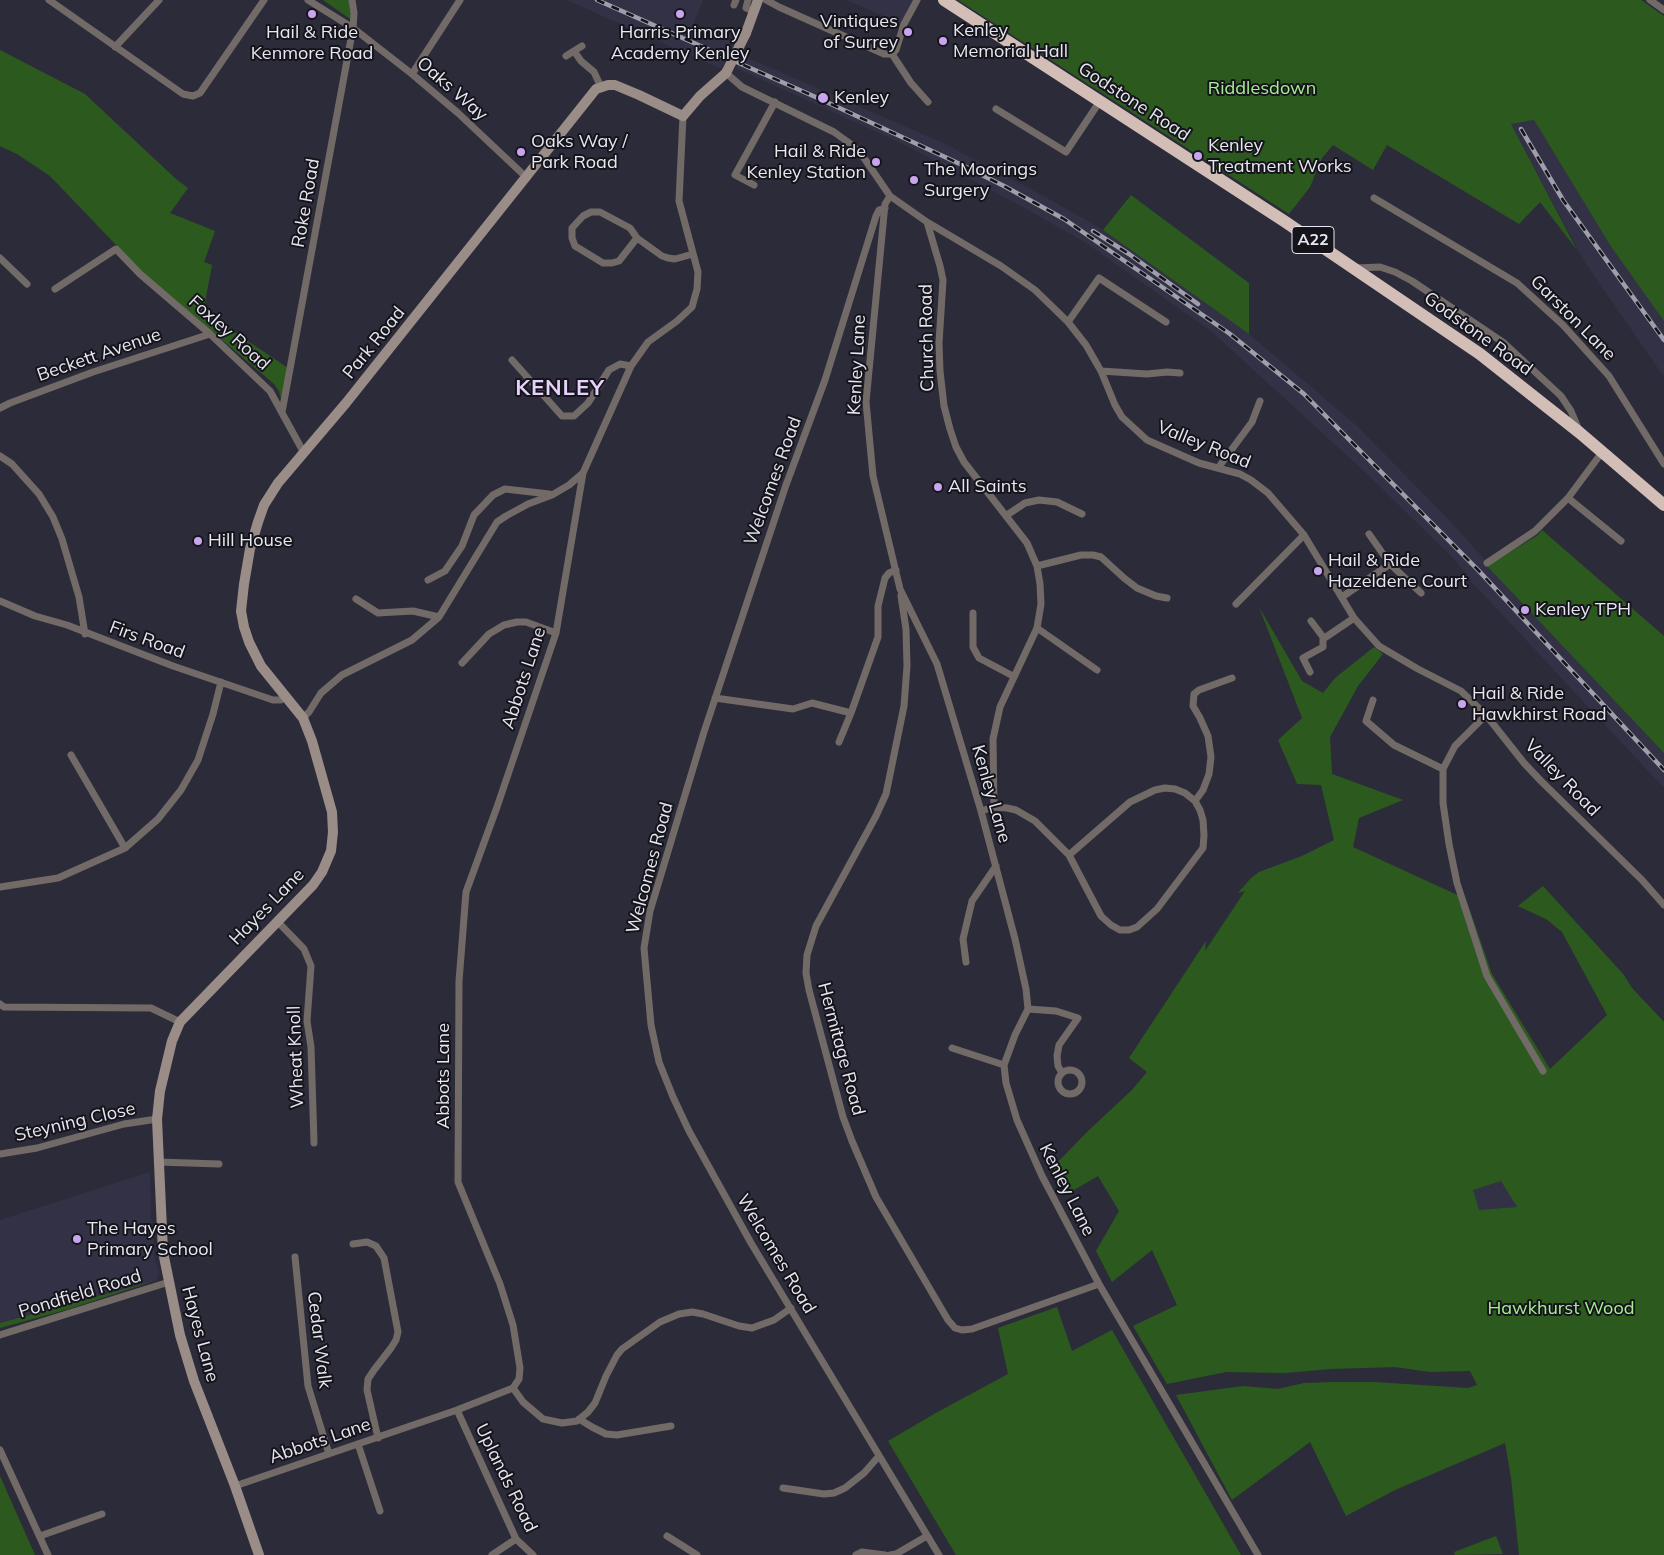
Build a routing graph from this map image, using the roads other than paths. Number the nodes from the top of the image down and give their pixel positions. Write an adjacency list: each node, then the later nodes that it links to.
1 (49, 0): 17 (street)
2 (159, 0): 17 (street)
3 (264, 0): 17 (street)
4 (308, 0): 15 (street, Oaks Way)
5 (352, 0): 15 (street, Roke Road)
6 (460, 0): 22 (street)
7 (748, 0): 14 (street)
8 (758, 0): 14 (street)
9 (766, 0): 19 (street)
10 (917, 0): 19 (street)
11 (944, 0): 24 (highway, Godstone Road / A22)
12 (1650, 0): 13 (street)
13 (1664, 10)
14 (754, 11): 21 (street, bridge)
15 (353, 28): 22 (street, Oaks Way); 50 (street, Roke Road)
16 (582, 46): 18 (street)
17 (115, 47)
18 (574, 51): 20 (street); 23 (street)
19 (892, 54): 26 (street)
20 (566, 56)
21 (726, 73): 25 (street); 28 (street)
22 (412, 74): 29 (street, Oaks Way)
23 (601, 87): 28 (street); 29 (street, Park Road)
24 (1100, 101): 27 (street); 38 (highway, Godstone Road / A22)
25 (775, 102): 30 (street); 31 (street)
26 (928, 102)
27 (996, 109)
28 (683, 116): 36 (street)
29 (527, 178): 52 (street, Park Road)
30 (754, 185)
31 (890, 196): 33 (street, Kenley Lane); 34 (street, Valley Road)
32 (1374, 198): 55 (street, Garston Lane)
33 (885, 208): 69 (street, Kenley Lane); 93 (street, Welcomes Road)
34 (927, 222): 41 (street, Valley Road); 62 (street, Church Road)
35 (637, 238): 35 (street); 36 (street)
36 (693, 254): 45 (street)
37 (0, 258): 39 (street)
38 (1353, 268): 51 (highway, Godstone Road / A22); 51 (street, Godstone Road)
39 (27, 284)
40 (55, 289): 43 (street, Foxley Road)
41 (1068, 322): 42 (street); 46 (street, Valley Road)
42 (1166, 322)
43 (210, 334): 49 (street, Beckett Avenue); 50 (street, Foxley Road)
44 (512, 360): 45 (street)
45 (631, 366): 57 (street)
46 (1100, 371): 47 (street); 56 (street, Valley Road)
47 (1180, 373)
48 (1260, 401): 56 (street)
49 (0, 408)
50 (282, 412): 52 (street, Foxley Road)
51 (1580, 433): 53 (highway, Godstone Road / A22)
52 (304, 452): 92 (street, Park Road)
53 (1604, 454): 59 (street); 60 (highway, Godstone Road / A22)
54 (0, 456): 84 (street)
55 (1664, 464)
56 (1218, 468): 64 (street, Valley Road)
57 (583, 473): 58 (street); 83 (street, Abbots Lane)
58 (552, 494): 70 (street); 79 (street)
59 (1568, 498): 65 (street); 66 (street)
60 (1664, 505)
61 (1082, 514): 62 (street)
62 (1006, 515): 68 (street, Church Road)
63 (1369, 534): 67 (street)
64 (1304, 535): 74 (street, Valley Road); 77 (street)
65 (1621, 541)
66 (1487, 562)
67 (1390, 564): 72 (street); 74 (street)
68 (1037, 566): 73 (street); 82 (street, Church Road)
69 (896, 570): 71 (street, Kenley Lane); 95 (street)
70 (428, 580)
71 (900, 589): 103 (street, Kenley Lane); 126 (street, Hermitage Road)
72 (1422, 593)
73 (1167, 598)
74 (1342, 598): 80 (street, Valley Road)
75 (356, 599): 79 (street)
76 (0, 601): 84 (street, Firs Road)
77 (1236, 604)
78 (973, 613): 89 (street)
79 (439, 617): 97 (street)
80 (1354, 618): 85 (street); 96 (street, Valley Road)
81 (1311, 621): 85 (street)
82 (1037, 628): 87 (street); 89 (street, Church Road)
83 (556, 632): 86 (street); 129 (street, Abbots Lane)
84 (86, 634): 91 (street, Firs Road)
85 (1323, 637): 88 (street)
86 (462, 663)
87 (1097, 670)
88 (1310, 672)
89 (1013, 676): 102 (street, Church Road)
90 (1232, 678): 101 (street)
91 (222, 682): 92 (street, Firs Road); 104 (street)
92 (286, 696): 97 (street, Park Road)
93 (715, 698): 95 (street); 127 (street, Welcomes Road)
94 (1374, 700): 100 (street)
95 (851, 713): 98 (street)
96 (1486, 715): 100 (street); 108 (street, Valley Road)
97 (303, 718): 109 (street, Hayes Lane)
98 (839, 742)
99 (71, 755): 104 (street)
100 (1443, 769): 116 (street)
101 (1195, 801): 105 (street); 105 (street)
102 (994, 807): 103 (street); 105 (street)
103 (981, 811): 106 (street, Kenley Lane)
104 (125, 848): 107 (street)
105 (1070, 855)
106 (996, 866): 110 (street); 112 (street, Kenley Lane)
107 (0, 888)
108 (1664, 905)
109 (278, 922): 113 (street, Hayes Lane); 119 (street, Wheat Knoll)
110 (966, 962)
111 (0, 1004): 113 (street)
112 (1028, 1009): 115 (street, Kenley Lane); 117 (street)
113 (180, 1022): 118 (street, Hayes Lane)
114 (952, 1048): 115 (street)
115 (1004, 1064): 126 (street, Kenley Lane)
116 (1543, 1071)
117 (1062, 1073)
118 (157, 1119): 120 (street, Steyning Close); 121 (street, Hayes Lane)
119 (314, 1143)
120 (0, 1154)
121 (158, 1162): 122 (street); 125 (street, Hayes Lane)
122 (218, 1164)
123 (353, 1244): 133 (street)
124 (295, 1257): 136 (street, Cedar Walk)
125 (169, 1282): 128 (street, Pondfield Road); 138 (street, Hayes Lane)
126 (1100, 1284): 155 (street, Kenley Lane)
127 (792, 1308): 131 (street); 137 (street, Welcomes Road)
128 (0, 1335)
129 (513, 1388): 130 (street, Abbots Lane); 131 (street)
130 (457, 1410): 133 (street, Abbots Lane); 145 (street, Uplands Road)
131 (579, 1420): 132 (street)
132 (671, 1426)
133 (378, 1438): 134 (street, Abbots Lane)
134 (358, 1444): 136 (street, Abbots Lane); 140 (street)
135 (0, 1450): 142 (street)
136 (329, 1454): 138 (street, Abbots Lane)
137 (879, 1456): 139 (street); 144 (street, Welcomes Road)
138 (235, 1486): 147 (street, Hayes Lane)
139 (783, 1488)
140 (380, 1510)
141 (102, 1514): 142 (street)
142 (40, 1536): 146 (street)
143 (667, 1536): 150 (street)
144 (927, 1536): 153 (street); 154 (street, Welcomes Road)
145 (516, 1539): 148 (street); 149 (street, Uplands Road)
146 (48, 1555)
147 (259, 1555)
148 (492, 1555)
149 (533, 1555)
150 (697, 1555)
151 (856, 1555): 152 (street)
152 (885, 1555)
153 (890, 1555)
154 (939, 1555)
155 (1258, 1555)

